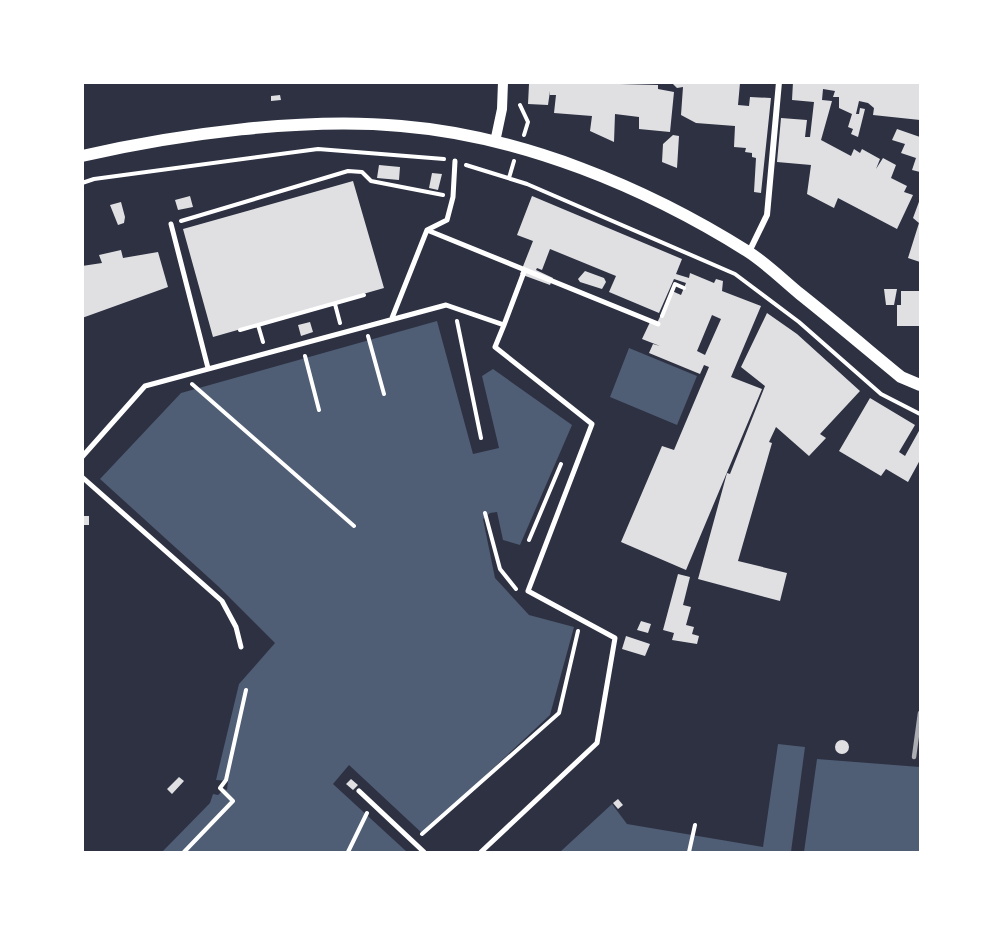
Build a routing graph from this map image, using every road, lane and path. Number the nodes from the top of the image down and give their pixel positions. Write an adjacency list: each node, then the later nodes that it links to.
1 (503, 82): 3 (street)
2 (779, 82): 11 (street)
3 (495, 142): 4 (main road); 11 (main road)
4 (82, 156)
5 (442, 158): 7 (path)
6 (455, 161): 8 (street); 31 (path)
7 (82, 183)
8 (453, 197): 9 (path); 10 (street)
9 (171, 224): 26 (street)
10 (427, 231): 12 (street); 18 (street)
11 (749, 252): 28 (main road)
12 (524, 272): 19 (street); 22 (street)
13 (684, 288): 19 (path)
14 (364, 295): 15 (path)
15 (335, 303): 17 (path); 20 (path)
16 (454, 308): 18 (street); 22 (street); 32 (path)
17 (338, 314)
18 (392, 318): 21 (street)
19 (658, 324)
20 (258, 325): 23 (path); 24 (path)
21 (365, 325): 25 (street); 29 (path)
22 (504, 325): 38 (street)
23 (240, 330)
24 (261, 335)
25 (301, 343): 26 (street); 30 (path)
26 (208, 368): 27 (street)
27 (181, 375): 33 (street); 36 (path)
28 (921, 385)
29 (384, 394)
30 (319, 410)
31 (921, 414)
32 (481, 438)
33 (82, 458)
34 (82, 477): 41 (street)
35 (485, 513): 39 (path)
36 (354, 526)
37 (500, 576): 38 (path)
38 (528, 591): 50 (street)
39 (521, 594)
40 (579, 629): 46 (path)
41 (241, 647)
42 (246, 690): 47 (path)
43 (359, 791): 49 (street)
44 (366, 814): 48 (path)
45 (695, 825): 51 (path)
46 (422, 834)
47 (184, 852)
48 (348, 852)
49 (424, 852)
50 (481, 852)
51 (690, 852)

